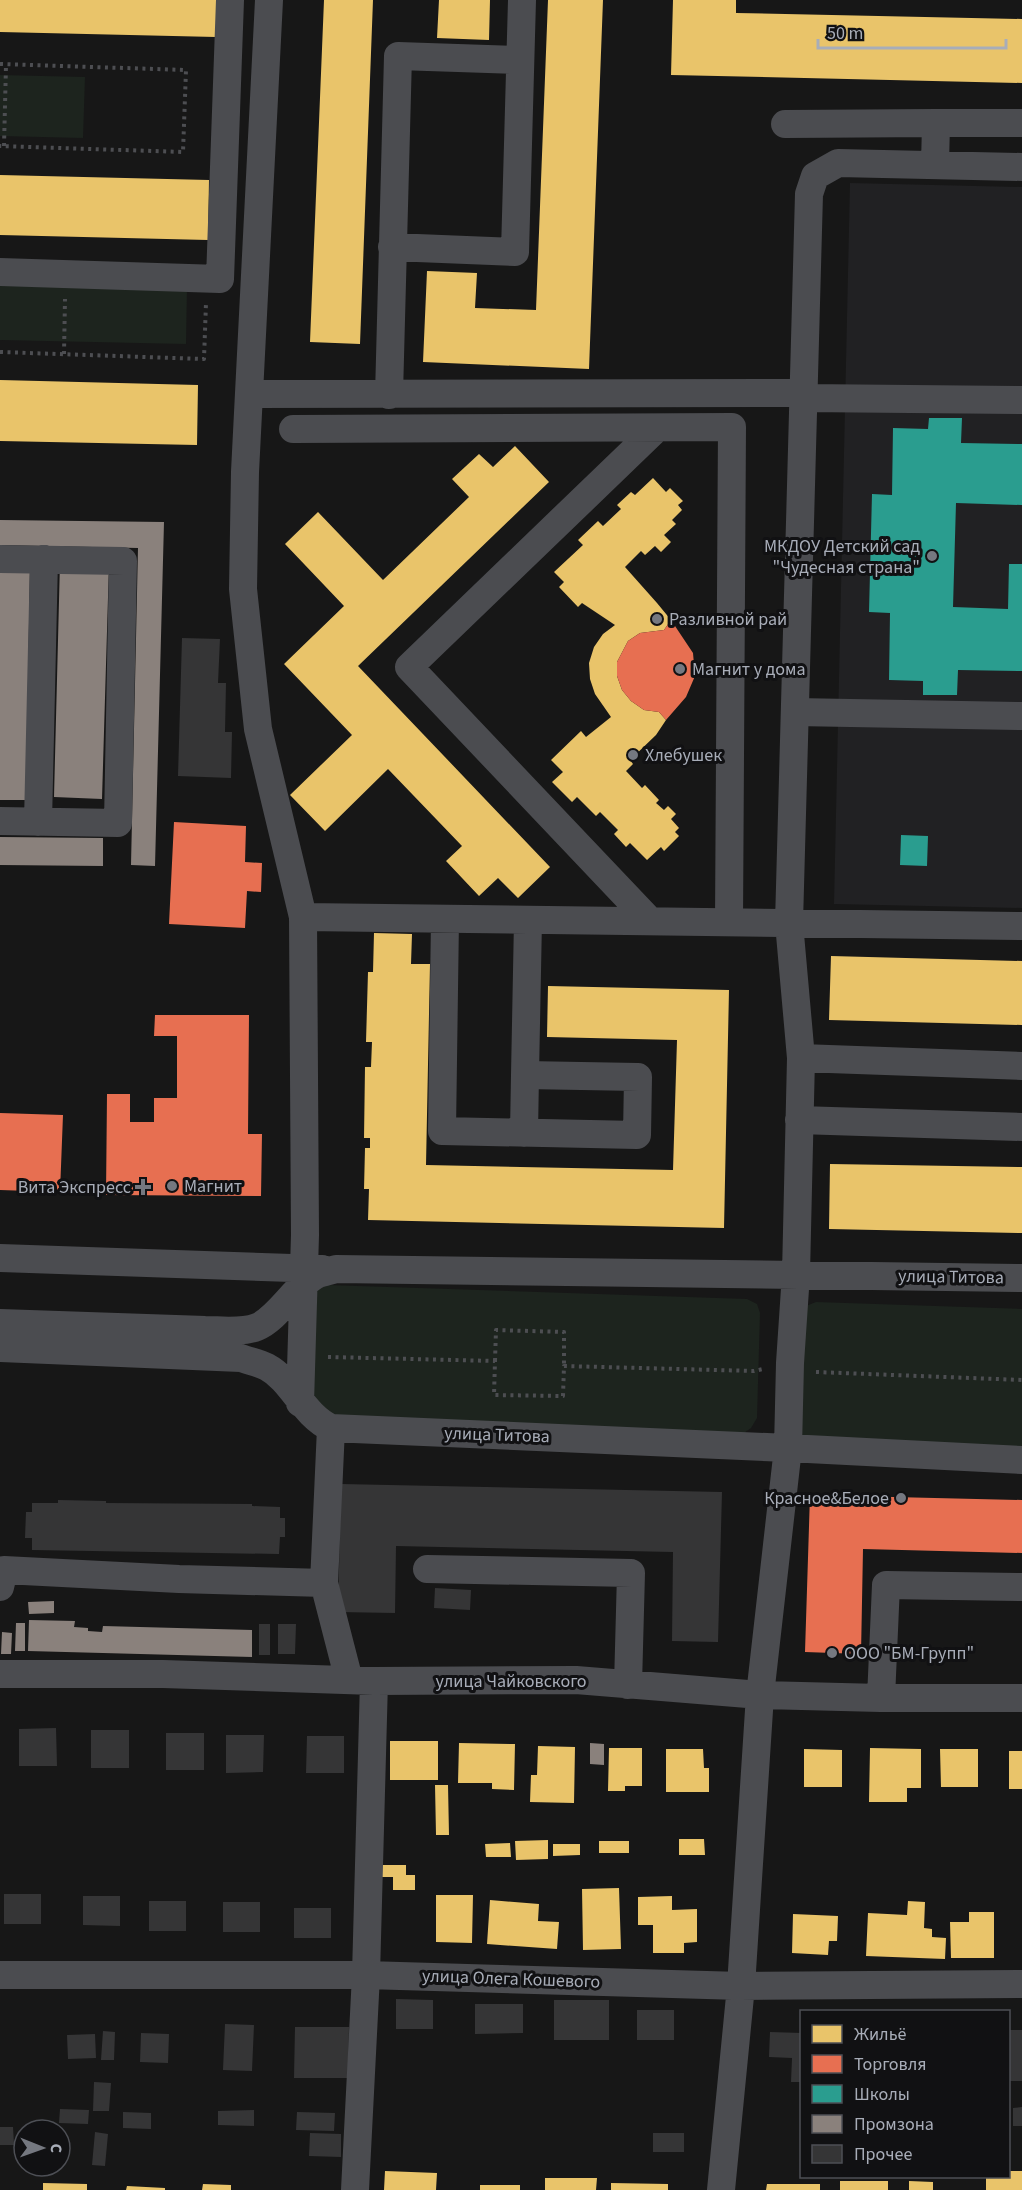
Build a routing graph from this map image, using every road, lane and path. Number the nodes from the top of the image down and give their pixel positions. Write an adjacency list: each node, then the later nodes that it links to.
1 (230, 0): 16 (street)
2 (269, 0): 19 (street)
3 (522, 0): 4 (street)
4 (520, 60): 13 (street); 13 (street)
5 (0, 64): 6 (path)
6 (6, 64): 10 (path); 10 (path)
7 (936, 123): 8 (street); 9 (street); 11 (street)
8 (1022, 123)
9 (785, 124)
10 (2, 146)
11 (935, 165): 12 (street); 21 (street)
12 (1022, 167)
13 (392, 247): 20 (street)
14 (0, 272): 15 (street)
15 (66, 274): 16 (street); 18 (path)
16 (207, 279): 18 (path)
17 (0, 352): 18 (path)
18 (64, 354)
19 (250, 394): 20 (street); 31 (street)
20 (389, 395): 21 (street)
21 (804, 395): 22 (street); 27 (street)
22 (1022, 400)
23 (657, 428): 24 (street); 34 (street); 35 (street)
24 (293, 429)
25 (0, 559): 26 (street)
26 (44, 559): 30 (street); 30 (street)
27 (795, 712): 28 (street); 36 (street)
28 (1022, 716)
29 (0, 821): 30 (street)
30 (38, 822)
31 (303, 917): 32 (street); 44 (street)
32 (446, 919): 33 (street); 43 (street)
33 (528, 920): 34 (street); 40 (street)
34 (650, 921): 35 (street)
35 (729, 921): 36 (street)
36 (789, 923): 37 (street); 38 (street)
37 (1022, 926)
38 (801, 1058): 39 (street); 41 (street)
39 (1022, 1066)
40 (525, 1075): 43 (street); 43 (street)
41 (799, 1120): 42 (street); 47 (street)
42 (1022, 1127)
43 (524, 1133)
44 (305, 1235): 46 (street); 48 (street)
45 (0, 1258): 48 (street)
46 (336, 1269): 47 (street, улица Титова); 48 (street, улица Титова)
47 (796, 1274): 49 (street, улица Титова); 60 (street)
48 (304, 1276): 50 (street, улица Титова); 58 (street)
49 (1022, 1278)
50 (0, 1323)
51 (0, 1348): 58 (street)
52 (319, 1356): 53 (path)
53 (495, 1361): 54 (path); 54 (path)
54 (564, 1366): 55 (path)
55 (754, 1371)
56 (816, 1372): 57 (path)
57 (1022, 1380)
58 (300, 1403): 59 (street)
59 (331, 1428): 60 (street, улица Титова); 63 (street)
60 (788, 1448): 61 (street, улица Титова); 69 (street)
61 (1022, 1460)
62 (427, 1569): 68 (street)
63 (324, 1583): 64 (street); 67 (street)
64 (0, 1587)
65 (1022, 1587): 70 (street)
66 (0, 1674): 67 (street, улица Чайковского)
67 (362, 1680): 68 (street, улица Чайковского); 73 (street)
68 (628, 1684): 69 (street, улица Чайковского)
69 (760, 1695): 70 (street, улица Чайковского); 75 (street)
70 (881, 1698): 71 (street, улица Чайковского)
71 (1022, 1698)
72 (0, 1975): 73 (street, улица Олега Кошевого)
73 (366, 1975): 75 (street, улица Олега Кошевого); 76 (street)
74 (1022, 1984): 75 (street, улица Олега Кошевого)
75 (741, 1986): 77 (street)
76 (355, 2190)
77 (721, 2190)

